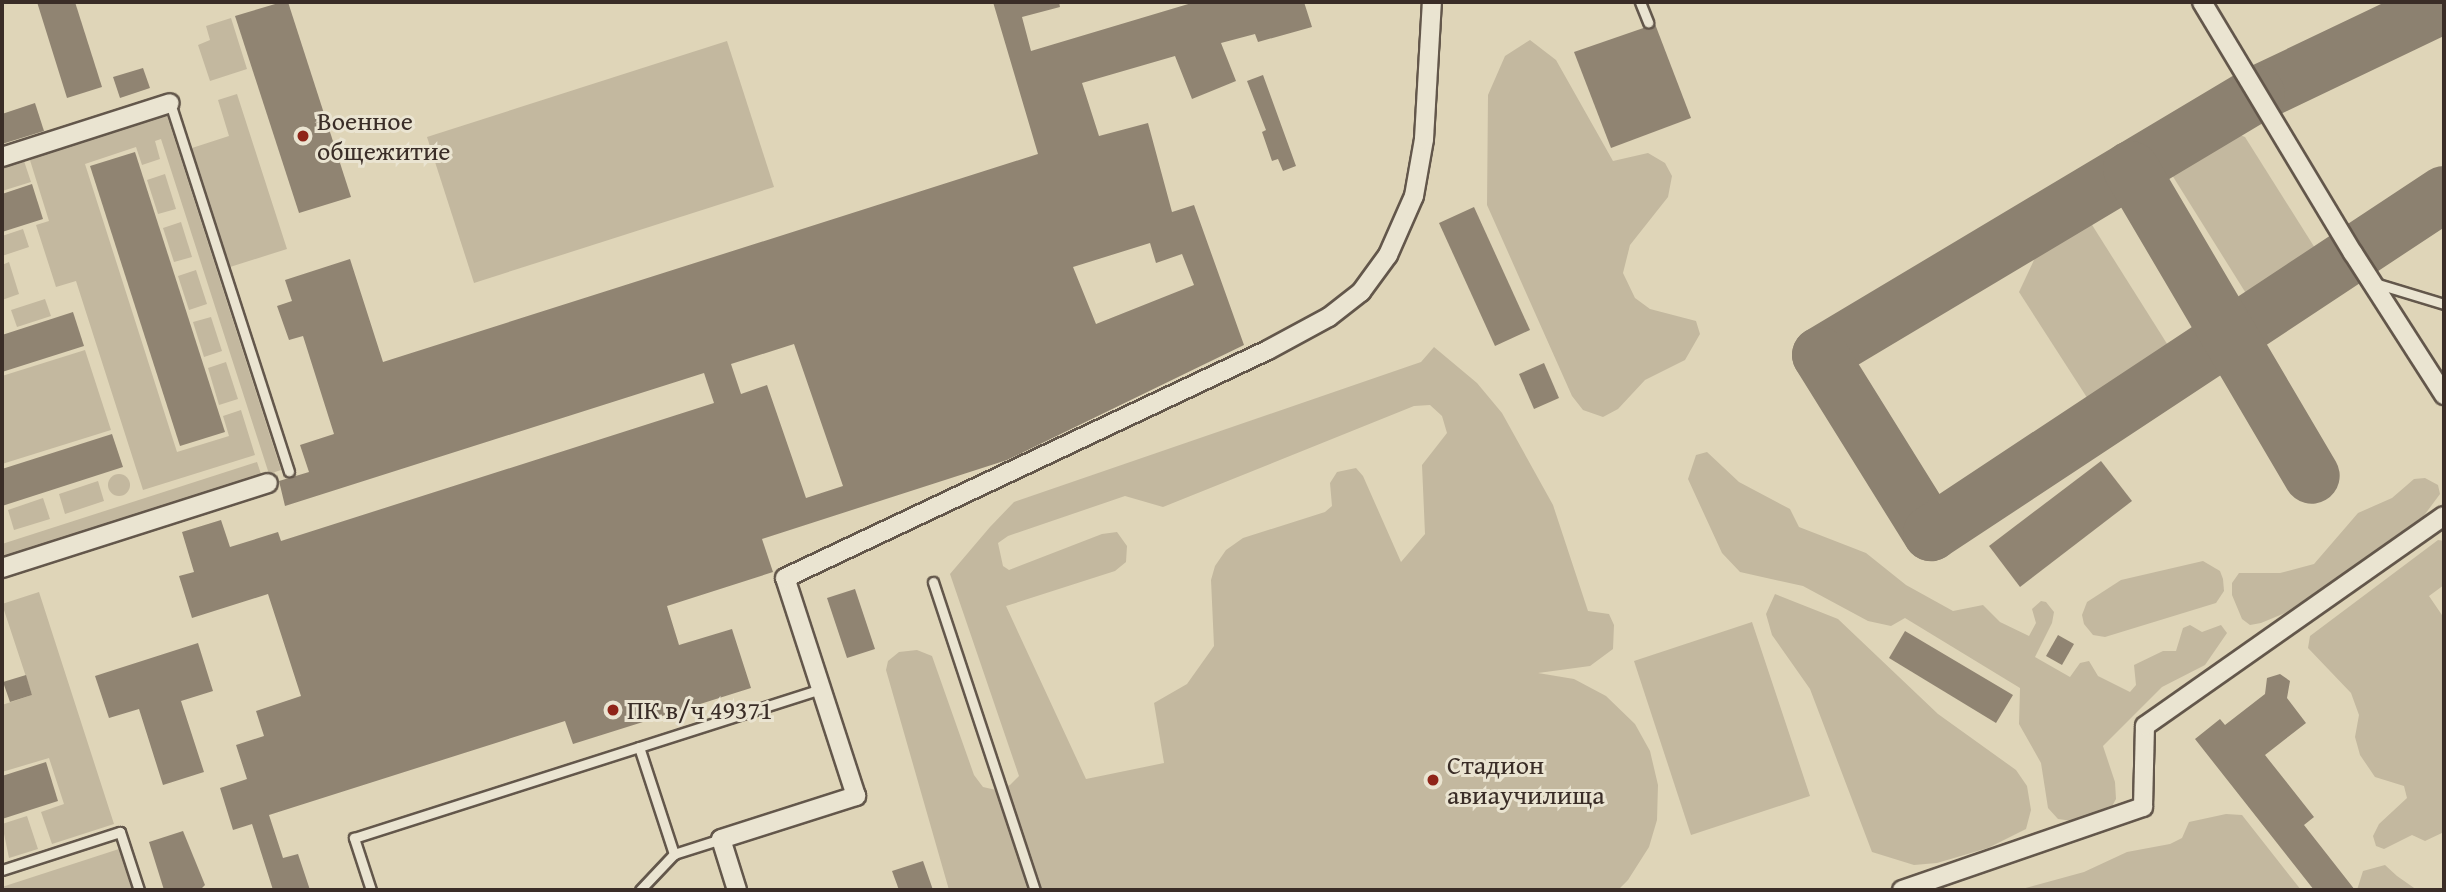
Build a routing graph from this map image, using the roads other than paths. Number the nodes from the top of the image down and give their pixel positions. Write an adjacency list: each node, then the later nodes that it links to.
1 (1432, 2): 15 (street)
2 (1640, 2): 4 (lane)
3 (2203, 2): 7 (street)
4 (1648, 22)
5 (170, 103): 6 (street); 10 (lane)
6 (2, 156)
7 (2372, 282): 8 (lane); 9 (street)
8 (2444, 304)
9 (2444, 395)
10 (289, 471)
11 (268, 483): 13 (street)
12 (2444, 516): 25 (street)
13 (2, 568)
14 (933, 582): 24 (lane)
15 (821, 689): 16 (lane); 17 (street)
16 (639, 747): 18 (lane); 21 (lane)
17 (721, 839): 18 (lane); 23 (street)
18 (674, 854): 22 (lane)
19 (2, 870): 20 (lane)
20 (139, 890)
21 (371, 890)
22 (640, 890)
23 (737, 890)
24 (1035, 890)
25 (1902, 890)

